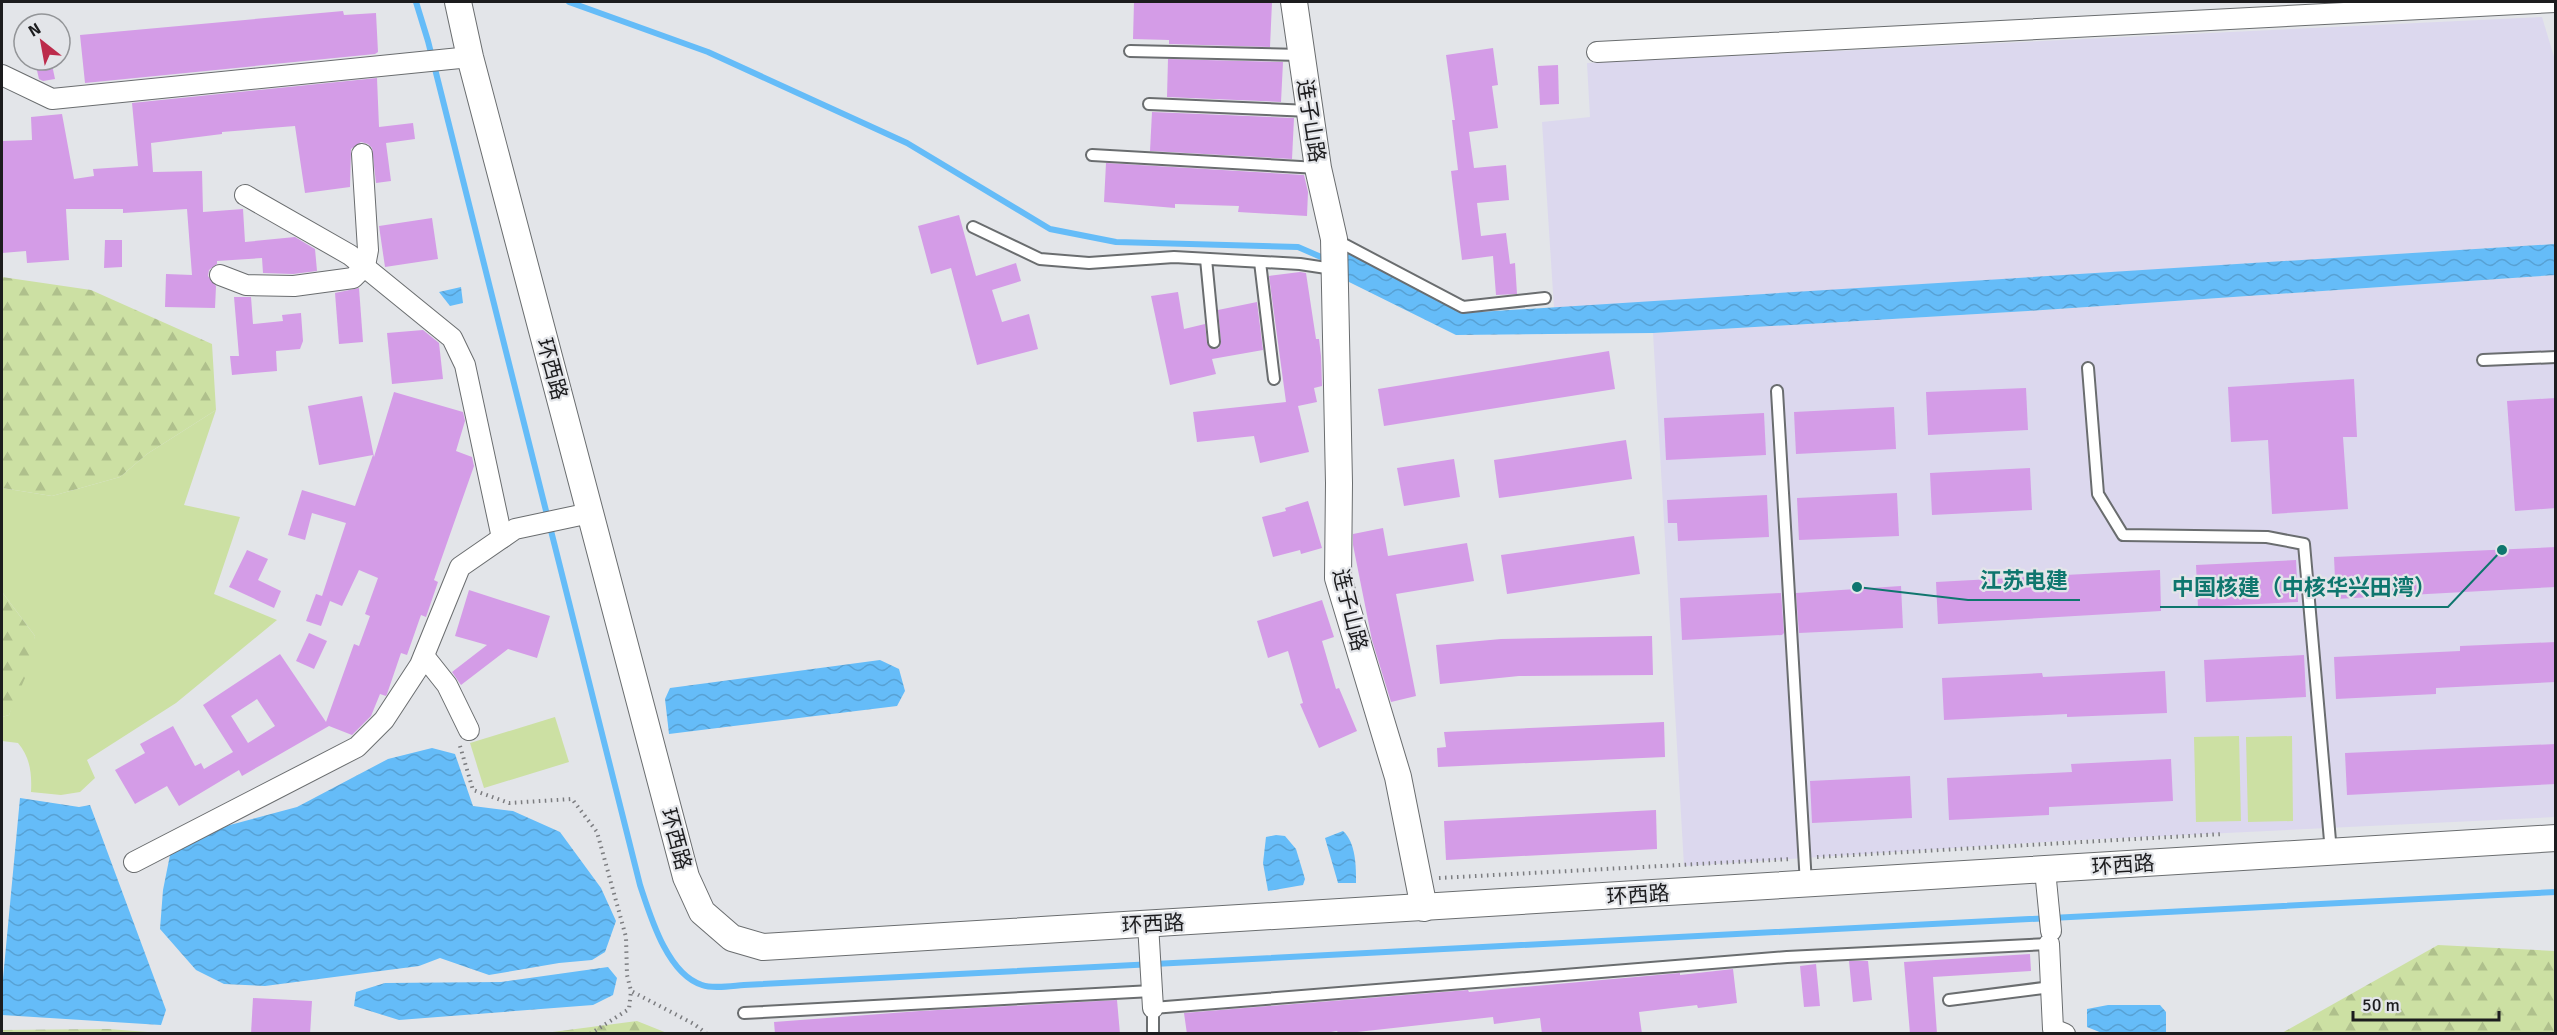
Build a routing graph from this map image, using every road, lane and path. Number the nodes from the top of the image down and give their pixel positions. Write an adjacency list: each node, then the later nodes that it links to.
1 (458, 2): 7 (street, 环西路)
2 (1294, 2): 6 (street, 连子山路)
3 (2555, 2): 5 (street)
4 (1130, 51): 6 (lane)
5 (1597, 51)
6 (1301, 55): 10 (street, 连子山路)
7 (458, 57): 8 (street); 29 (street, 环西路)
8 (2, 75)
9 (1149, 104): 10 (lane)
10 (1310, 111): 13 (street, 连子山路)
11 (362, 154): 19 (street)
12 (1092, 155): 13 (lane)
13 (1318, 168): 16 (street, 连子山路)
14 (245, 195): 19 (street)
15 (973, 227): 17 (lane)
16 (1334, 239): 20 (street, 连子山路); 22 (lane)
17 (1206, 259): 18 (lane); 23 (lane)
18 (1260, 262): 20 (lane); 27 (lane)
19 (365, 266): 21 (street); 30 (street)
20 (1334, 269): 38 (street, 连子山路)
21 (220, 276)
22 (1545, 298)
23 (1214, 342)
24 (2556, 357): 25 (lane)
25 (2483, 360)
26 (2088, 368): 34 (lane)
27 (1274, 379)
28 (1778, 391): 37 (lane)
29 (590, 513): 30 (street); 39 (street, 环西路)
30 (508, 533): 31 (street)
31 (424, 656): 32 (street); 35 (street)
32 (469, 730): 42 (path)
33 (2556, 838): 34 (street, 环西路)
34 (2331, 852): 36 (street, 环西路)
35 (134, 862)
36 (2045, 870): 37 (street, 环西路); 40 (street)
37 (1806, 884): 38 (street, 环西路)
38 (1424, 908): 39 (street, 环西路)
39 (1148, 924): 43 (street)
40 (2050, 938): 41 (street); 43 (lane)
41 (2051, 987): 44 (lane); 49 (street)
42 (631, 991): 46 (path); 47 (path)
43 (1152, 992): 45 (lane); 48 (lane)
44 (1949, 1000)
45 (744, 1014)
46 (590, 1034)
47 (707, 1034)
48 (1153, 1034)
49 (2065, 1034)

